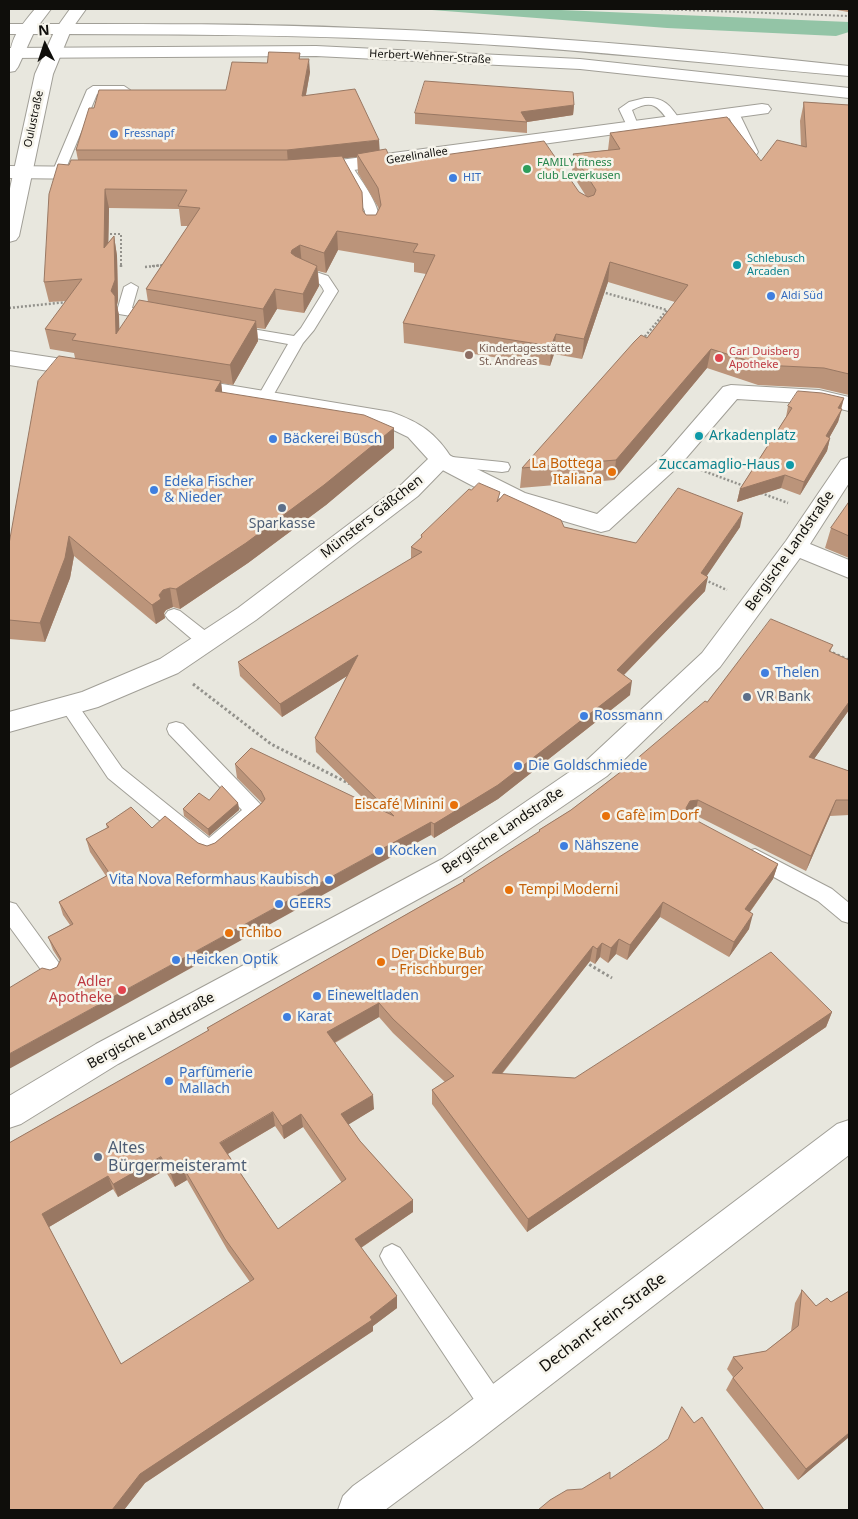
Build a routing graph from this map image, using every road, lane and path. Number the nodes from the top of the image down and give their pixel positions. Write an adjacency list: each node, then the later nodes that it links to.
1 (43, 9): 6 (street)
2 (78, 9): 7 (street, Oulustraße)
3 (657, 9): 4 (path)
4 (849, 16)
5 (9, 29): 6 (street, Herbert-Wehner-Straße)
6 (27, 29): 7 (street, Herbert-Wehner-Straße); 9 (street)
7 (63, 30): 8 (street, Oulustraße); 10 (street, Herbert-Wehner-Straße)
8 (52, 53): 9 (street, Herbert-Wehner-Straße); 12 (street, Herbert-Wehner-Straße); 17 (street, Oulustraße)
9 (10, 57)
10 (849, 71)
11 (141, 90): 19 (lane)
12 (849, 93)
13 (762, 109): 14 (street, Gezelinallee)
14 (733, 113): 15 (lane); 16 (street, Gezelinallee)
15 (752, 152)
16 (346, 167): 18 (street, Gezelinallee); 21 (lane)
17 (16, 172): 19 (street); 23 (street, Oulustraße)
18 (296, 172)
19 (58, 173): 20 (street)
20 (110, 173)
21 (372, 230)
22 (102, 234): 26 (path)
23 (9, 236)
24 (174, 262): 25 (path)
25 (140, 268)
26 (121, 269)
27 (301, 271): 36 (lane)
28 (132, 287): 34 (lane)
29 (595, 290): 33 (path)
30 (74, 302): 31 (path)
31 (9, 308)
32 (676, 309): 33 (path)
33 (667, 310): 37 (path)
34 (172, 319)
35 (220, 328): 36 (lane)
36 (298, 341): 41 (lane)
37 (640, 342)
38 (9, 358): 39 (street)
39 (107, 373)
40 (163, 381): 41 (street)
41 (265, 398): 44 (street)
42 (849, 404): 43 (street)
43 (673, 459): 44 (street); 47 (path)
44 (441, 460): 46 (lane); 55 (street, Münsters Gäßchen)
45 (849, 465): 49 (street, Bergische Landstraße)
46 (502, 467)
47 (745, 487)
48 (754, 490): 49 (path)
49 (817, 514): 50 (street, Bergische Landstraße)
50 (795, 547): 51 (street); 53 (street, Bergische Landstraße)
51 (849, 570)
52 (701, 578): 53 (path)
53 (754, 603): 69 (street, Bergische Landstraße)
54 (174, 615): 55 (lane)
55 (206, 641): 58 (street, Münsters Gäßchen)
56 (823, 648): 57 (path)
57 (849, 660)
58 (169, 666): 59 (street, Münsters Gäßchen); 62 (path)
59 (69, 706): 60 (street, Münsters Gäßchen); 61 (lane)
60 (9, 722)
61 (176, 729)
62 (351, 784)
63 (738, 848): 65 (lane)
64 (9, 910): 67 (lane)
65 (849, 915)
66 (580, 959): 68 (path)
67 (54, 972)
68 (612, 978)
69 (9, 1114)
70 (849, 1135): 72 (street, Dechant-Fein-Straße)
71 (392, 1256): 72 (lane)
72 (494, 1407): 73 (street, Dechant-Fein-Straße)
73 (357, 1510)

